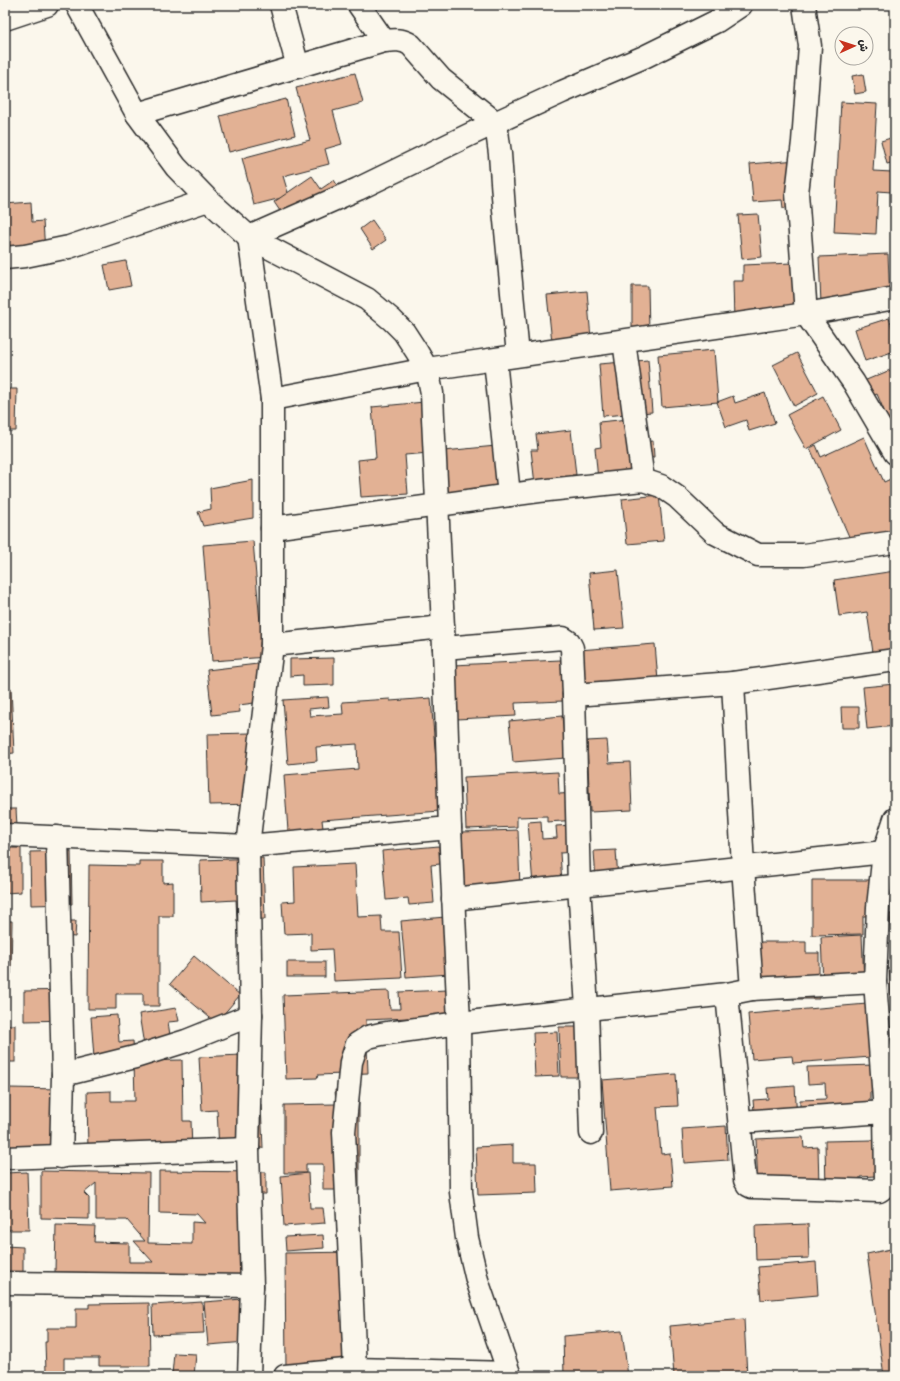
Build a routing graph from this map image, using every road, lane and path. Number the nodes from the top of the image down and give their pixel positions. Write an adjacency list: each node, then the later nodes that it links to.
1 (47, 5): 7 (street)
2 (77, 5): 10 (street)
3 (281, 5): 9 (street)
4 (359, 5): 8 (street)
5 (741, 5): 11 (street)
6 (804, 5): 16 (street)
7 (5, 19)
8 (384, 41): 9 (street); 11 (street)
9 (298, 67): 10 (street)
10 (137, 114): 12 (street)
11 (496, 123): 13 (street); 18 (street)
12 (208, 200): 13 (street); 14 (street)
13 (248, 237): 20 (street); 21 (street)
14 (5, 258)
15 (895, 298): 16 (street)
16 (806, 314): 17 (street); 22 (street)
17 (624, 341): 18 (street); 23 (street)
18 (518, 356): 19 (street)
19 (495, 360): 20 (street); 24 (street)
20 (427, 369): 21 (street); 25 (street)
21 (272, 399): 26 (street)
22 (895, 453)
23 (643, 480): 24 (street); 27 (street)
24 (508, 495): 25 (street)
25 (437, 505): 26 (street); 28 (street)
26 (272, 528): 29 (street)
27 (895, 542)
28 (444, 638): 29 (street); 32 (street); 34 (street)
29 (272, 645): 37 (street)
30 (895, 660): 31 (street)
31 (733, 683): 32 (street); 39 (street)
32 (574, 695): 40 (street)
33 (895, 819): 38 (street)
34 (450, 828): 37 (street); 41 (street)
35 (5, 835): 36 (street)
36 (57, 837): 37 (street); 48 (street)
37 (248, 846): 46 (street)
38 (884, 852): 39 (street); 42 (street)
39 (743, 867): 40 (street); 43 (street)
40 (579, 886): 41 (street); 45 (street)
41 (453, 899): 47 (street)
42 (875, 982): 43 (street); 49 (street)
43 (752, 990): 44 (street)
44 (727, 994): 45 (street); 50 (street)
45 (587, 1008): 47 (street); 51 (street)
46 (251, 1015): 48 (street); 52 (street)
47 (459, 1023): 57 (street); 59 (street)
48 (63, 1075): 53 (street)
49 (890, 1112): 50 (street); 50 (street)
50 (740, 1122)
51 (591, 1132)
52 (248, 1149): 53 (street); 56 (street)
53 (61, 1157): 54 (street)
54 (5, 1158)
55 (5, 1283): 56 (street)
56 (252, 1286): 60 (street)
57 (355, 1370): 58 (street); 61 (street)
58 (388, 1373): 59 (street)
59 (509, 1374)
60 (249, 1376)
61 (285, 1376)

